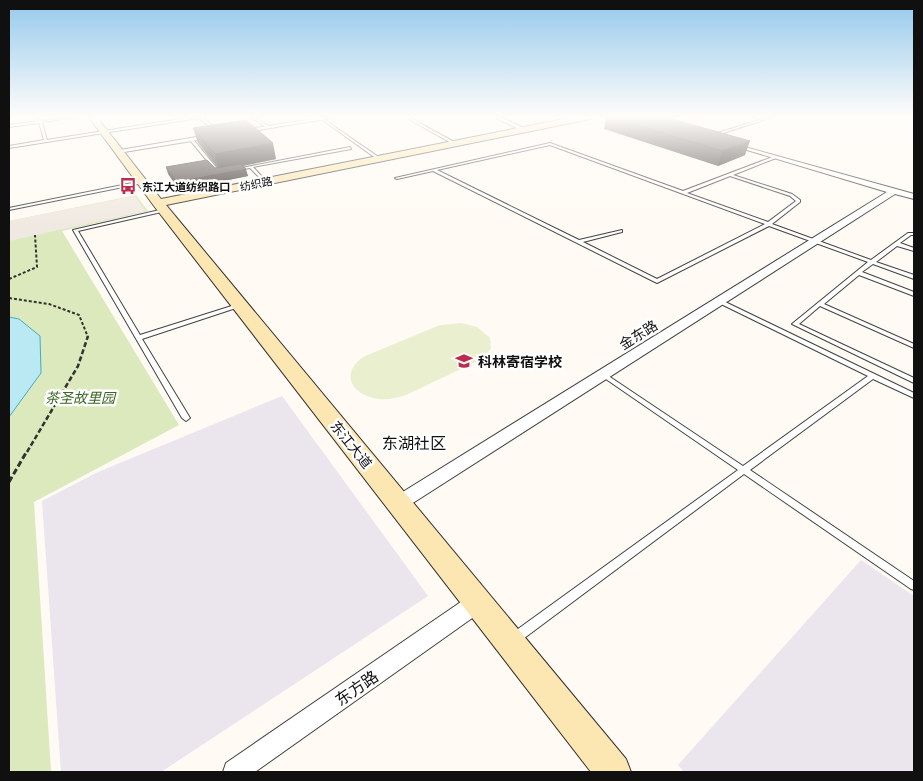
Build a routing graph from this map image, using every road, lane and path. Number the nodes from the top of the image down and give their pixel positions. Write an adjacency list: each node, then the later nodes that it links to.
1 (119, 152): 18 (street, 东江大道)
2 (202, 152): 14 (lane)
3 (327, 152): 11 (lane)
4 (370, 152): 10 (lane)
5 (406, 152): 10 (street, 纺织路)
6 (512, 152): 13 (lane)
7 (573, 152): 20 (lane)
8 (760, 152): 9 (street)
9 (775, 157): 15 (lane); 19 (street)
10 (378, 158): 17 (street, 纺织路)
11 (251, 167): 12 (lane); 17 (lane)
12 (235, 170)
13 (434, 170): 16 (lane); 29 (lane)
14 (227, 172)
15 (730, 175): 20 (lane); 24 (lane)
16 (397, 178)
17 (264, 181): 22 (street, 纺织路)
18 (142, 182): 22 (street, 东江大道); 23 (lane)
19 (894, 191): 21 (street); 28 (street, 金东路)
20 (683, 193): 24 (lane)
21 (914, 197)
22 (161, 206): 40 (street, 东江大道); 41 (lane)
23 (9, 209)
24 (769, 224): 28 (lane); 29 (lane)
25 (620, 231): 29 (lane)
26 (914, 234): 30 (lane)
27 (35, 235): 35 (path)
28 (814, 241): 32 (lane); 38 (street, 金东路)
29 (578, 242)
30 (897, 244): 31 (lane); 32 (lane)
31 (914, 250)
32 (872, 262): 33 (lane); 34 (lane)
33 (859, 272): 36 (lane); 39 (lane)
34 (914, 277)
35 (9, 279)
36 (914, 294)
37 (9, 298): 49 (path)
38 (719, 301): 43 (street, 金东路); 44 (lane)
39 (820, 304): 42 (lane); 45 (lane)
40 (240, 305): 41 (lane); 50 (street, 东江大道)
41 (138, 338): 47 (lane)
42 (914, 346)
43 (602, 374): 48 (lane); 50 (street, 金东路)
44 (872, 376): 46 (lane); 48 (lane)
45 (914, 381)
46 (914, 396)
47 (186, 418)
48 (743, 470): 51 (lane); 53 (lane)
49 (9, 482)
50 (399, 503): 52 (street, 东江大道)
51 (914, 586)
52 (478, 602): 53 (street, 东江大道); 54 (street, 东方路)
53 (509, 642): 55 (street, 东江大道)
54 (235, 772)
55 (613, 772)

